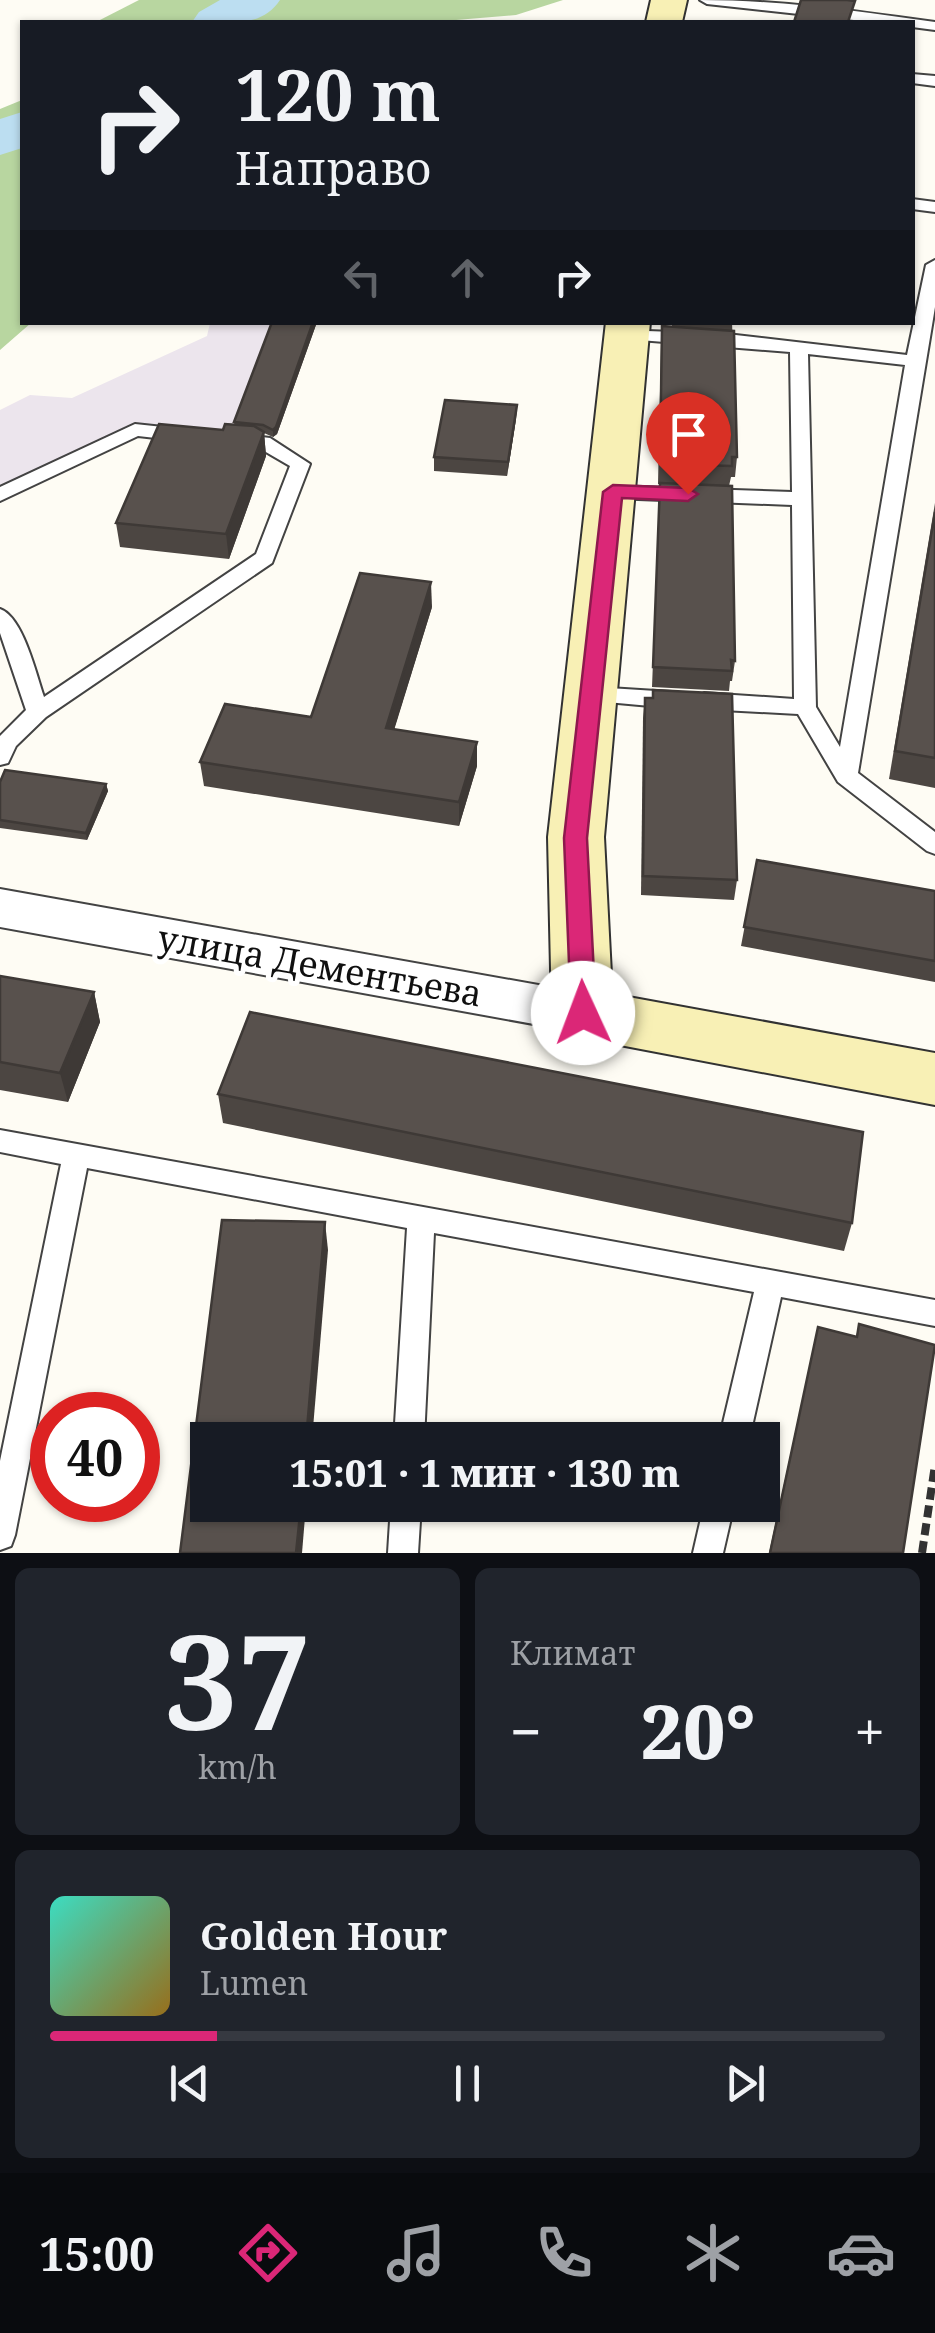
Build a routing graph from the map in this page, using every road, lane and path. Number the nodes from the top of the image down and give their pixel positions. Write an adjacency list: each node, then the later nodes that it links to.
1 (707, 0): 2 (lane)
2 (884, 20)
3 (935, 266): 6 (lane)
4 (628, 328): 5 (lane); 7 (street)
5 (799, 349): 6 (lane); 9 (lane)
6 (915, 361): 15 (lane)
7 (613, 492): 9 (lane); 11 (street)
8 (0, 495): 13 (lane)
9 (800, 499): 12 (lane)
10 (0, 616): 13 (lane)
11 (593, 696): 12 (lane); 18 (street)
12 (805, 707): 15 (lane)
13 (38, 712): 14 (lane)
14 (0, 757)
15 (846, 776): 16 (lane)
16 (935, 845)
17 (0, 908): 18 (street, улица Дементьева)
18 (583, 1013): 19 (street, улица Дементьева)
19 (935, 1079)
20 (0, 1141): 21 (lane)
21 (76, 1157): 22 (lane); 30 (lane)
22 (421, 1218): 23 (lane); 25 (lane)
23 (770, 1282): 24 (lane); 26 (lane)
24 (935, 1313)
25 (410, 1422)
26 (738, 1422)
27 (935, 1465): 33 (path)
28 (405, 1522): 31 (lane)
29 (715, 1522): 32 (lane)
30 (0, 1535)
31 (403, 1553)
32 (708, 1553)
33 (922, 1553)

